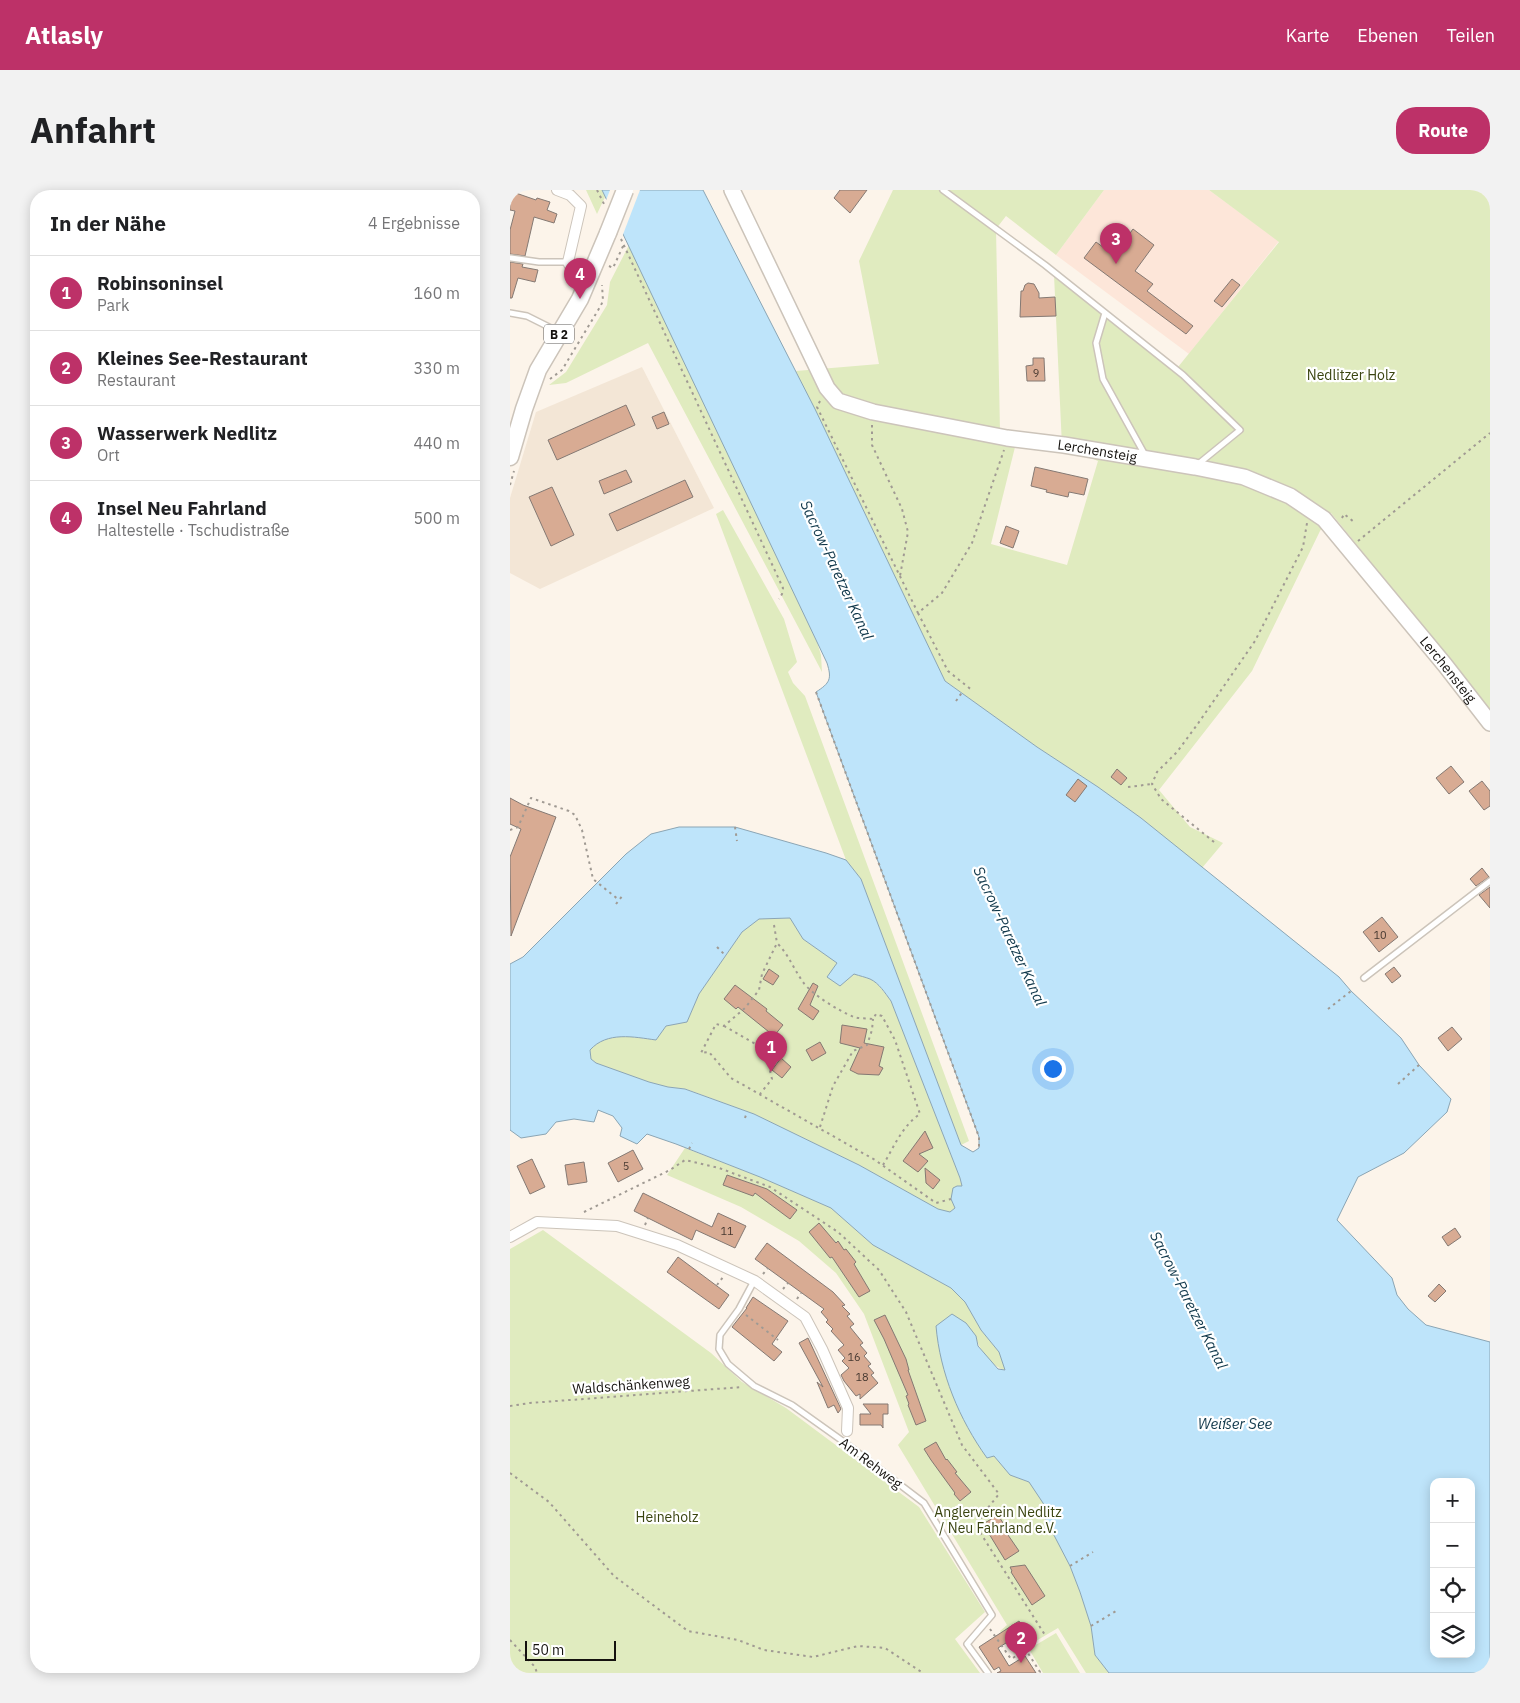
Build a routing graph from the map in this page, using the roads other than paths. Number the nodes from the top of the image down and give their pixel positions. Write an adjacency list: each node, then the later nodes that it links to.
1 (557, 190): 6 (street)
2 (625, 190): 7 (main road, B 2, bridge)
3 (732, 190): 11 (street, Lerchensteig)
4 (943, 190): 9 (lane)
5 (512, 258): 6 (lane)
6 (568, 262): 7 (street)
7 (595, 281): 10 (main road, B 2)
8 (510, 313): 10 (lane)
9 (1105, 313): 11 (lane); 13 (lane)
10 (560, 333): 12 (main road, B 2)
11 (1148, 460): 13 (street, Lerchensteig)
12 (513, 462)
13 (1195, 467): 14 (street, Lerchensteig)
14 (1490, 722)
15 (1490, 880): 16 (lane)
16 (1364, 978)
17 (510, 1237): 18 (street, Am Rehweg)
18 (755, 1281): 19 (street, Am Rehweg); 20 (lane, Am Rehweg)
19 (848, 1431)
20 (988, 1673)

